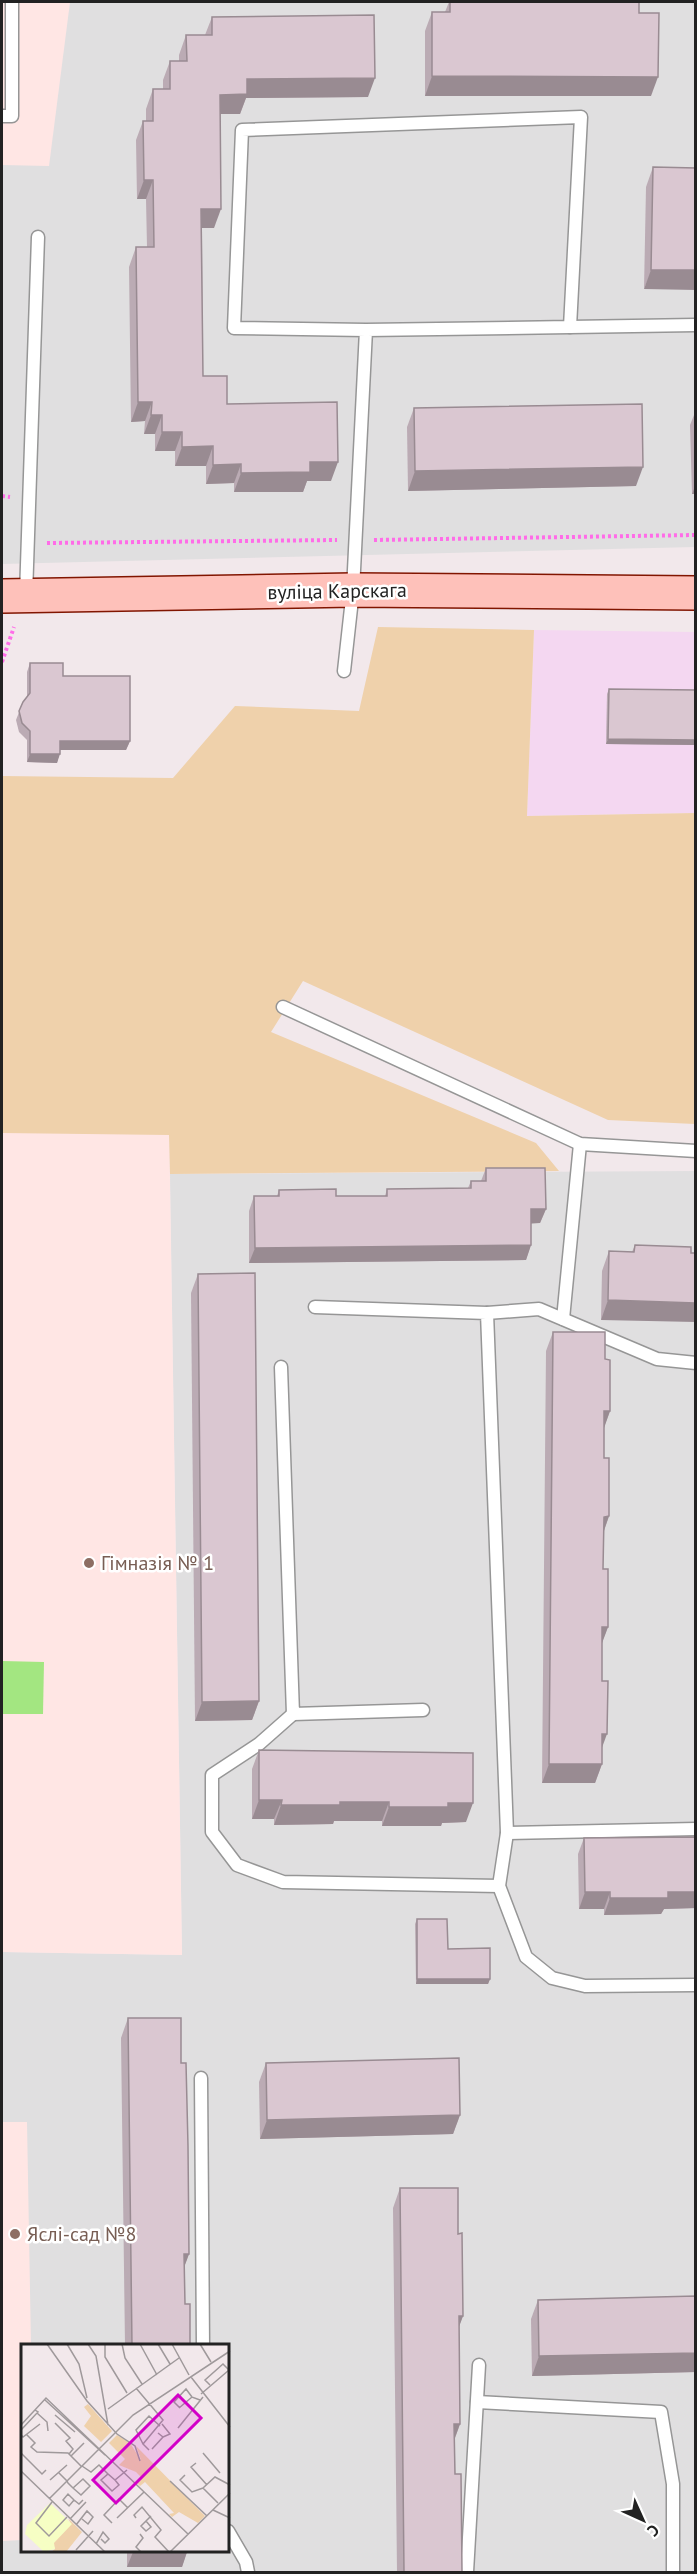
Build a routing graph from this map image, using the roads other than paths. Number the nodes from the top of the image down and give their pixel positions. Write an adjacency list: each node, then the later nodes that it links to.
1 (12, 2): 2 (lane)
2 (2, 116)
3 (38, 237): 9 (lane)
4 (696, 325): 5 (lane)
5 (570, 327): 6 (lane); 6 (lane)
6 (366, 330): 7 (lane)
7 (353, 590): 8 (street, вуліца Карскага); 9 (street, вуліца Карскага); 10 (lane)
8 (688, 591)
9 (14, 596)
10 (344, 671)
11 (283, 1007): 12 (lane)
12 (580, 1144): 13 (lane); 16 (lane)
13 (696, 1151)
14 (315, 1307): 15 (lane)
15 (487, 1313): 16 (lane); 22 (lane)
16 (563, 1319): 17 (lane)
17 (696, 1363)
18 (281, 1367): 20 (lane)
19 (423, 1710): 20 (lane)
20 (293, 1714): 23 (lane)
21 (696, 1829): 22 (lane)
22 (507, 1833): 23 (lane)
23 (499, 1886): 24 (lane)
24 (696, 1985)
25 (201, 2078): 26 (lane)
26 (203, 2344)
27 (479, 2365): 28 (lane)
28 (477, 2402): 31 (lane); 32 (lane)
29 (230, 2534): 30 (lane)
30 (248, 2572)
31 (466, 2572)
32 (673, 2572)

